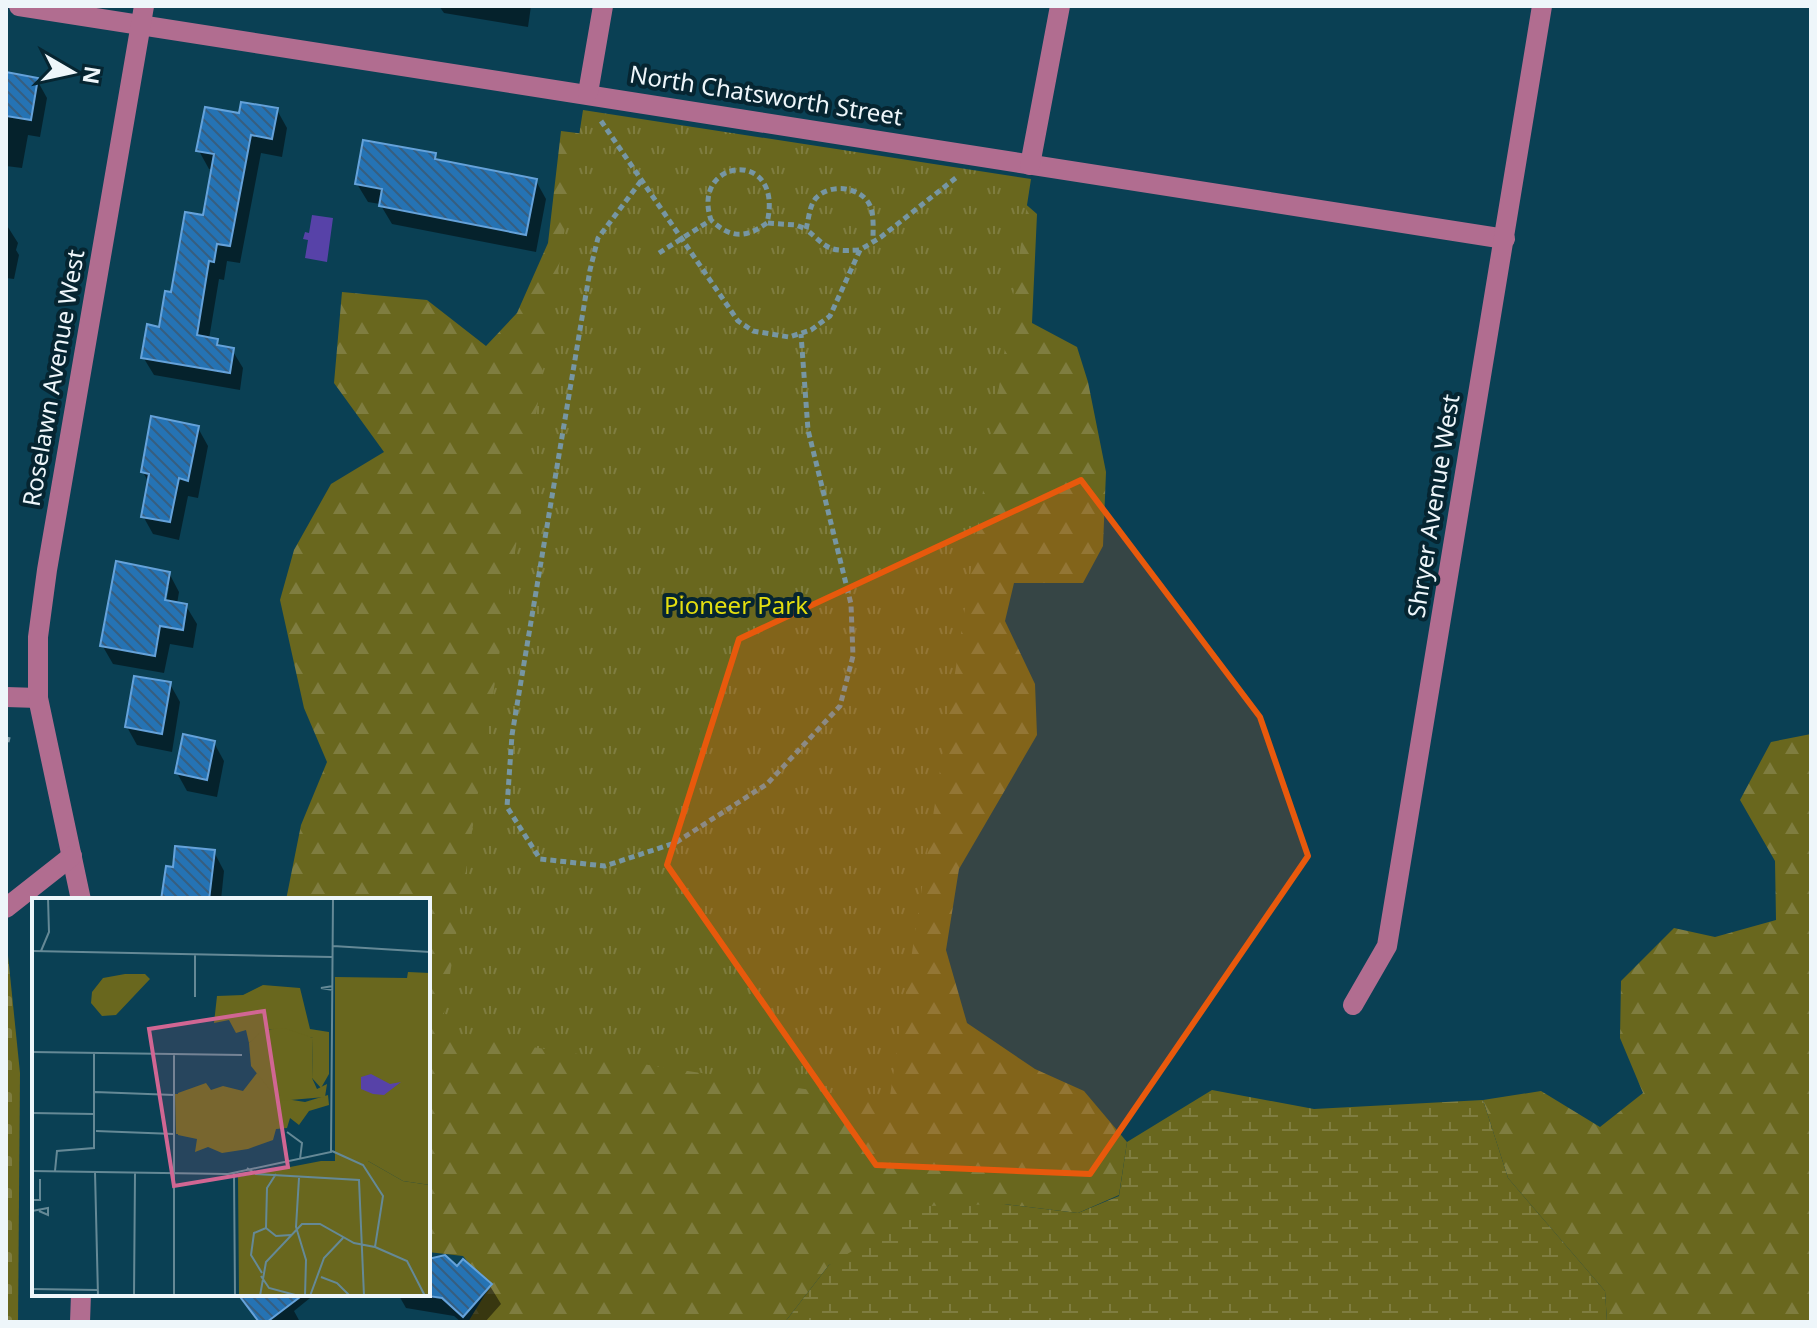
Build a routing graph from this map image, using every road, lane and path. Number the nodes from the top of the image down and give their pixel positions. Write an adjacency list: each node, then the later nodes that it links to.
1 (19, 6): 5 (street, North Chatsworth Street)
2 (603, 6): 6 (street)
3 (1060, 6): 8 (street)
4 (1542, 6): 13 (street, Shryer Avenue West)
5 (143, 15): 6 (street, North Chatsworth Street); 20 (street, Roselawn Avenue West)
6 (595, 94): 7 (street, North Chatsworth Street); 9 (path)
7 (964, 154): 8 (street, North Chatsworth Street); 15 (path)
8 (1030, 165): 13 (street, North Chatsworth Street)
9 (641, 181): 14 (path); 18 (path)
10 (711, 220): 11 (path); 11 (path); 14 (path)
11 (767, 223): 12 (path)
12 (806, 229): 15 (path); 16 (path)
13 (1505, 239): 24 (street, Shryer Avenue West)
14 (681, 240): 17 (path); 18 (path)
15 (873, 240): 16 (path)
16 (860, 250): 18 (path)
17 (659, 253)
18 (801, 334)
19 (6, 697): 20 (street)
20 (38, 698): 21 (street, Roselawn Avenue West)
21 (72, 856): 22 (street, Roselawn Avenue West); 23 (street)
22 (81, 898)
23 (6, 908)
24 (1353, 1005)
25 (81, 1296): 26 (street)
26 (80, 1322)

